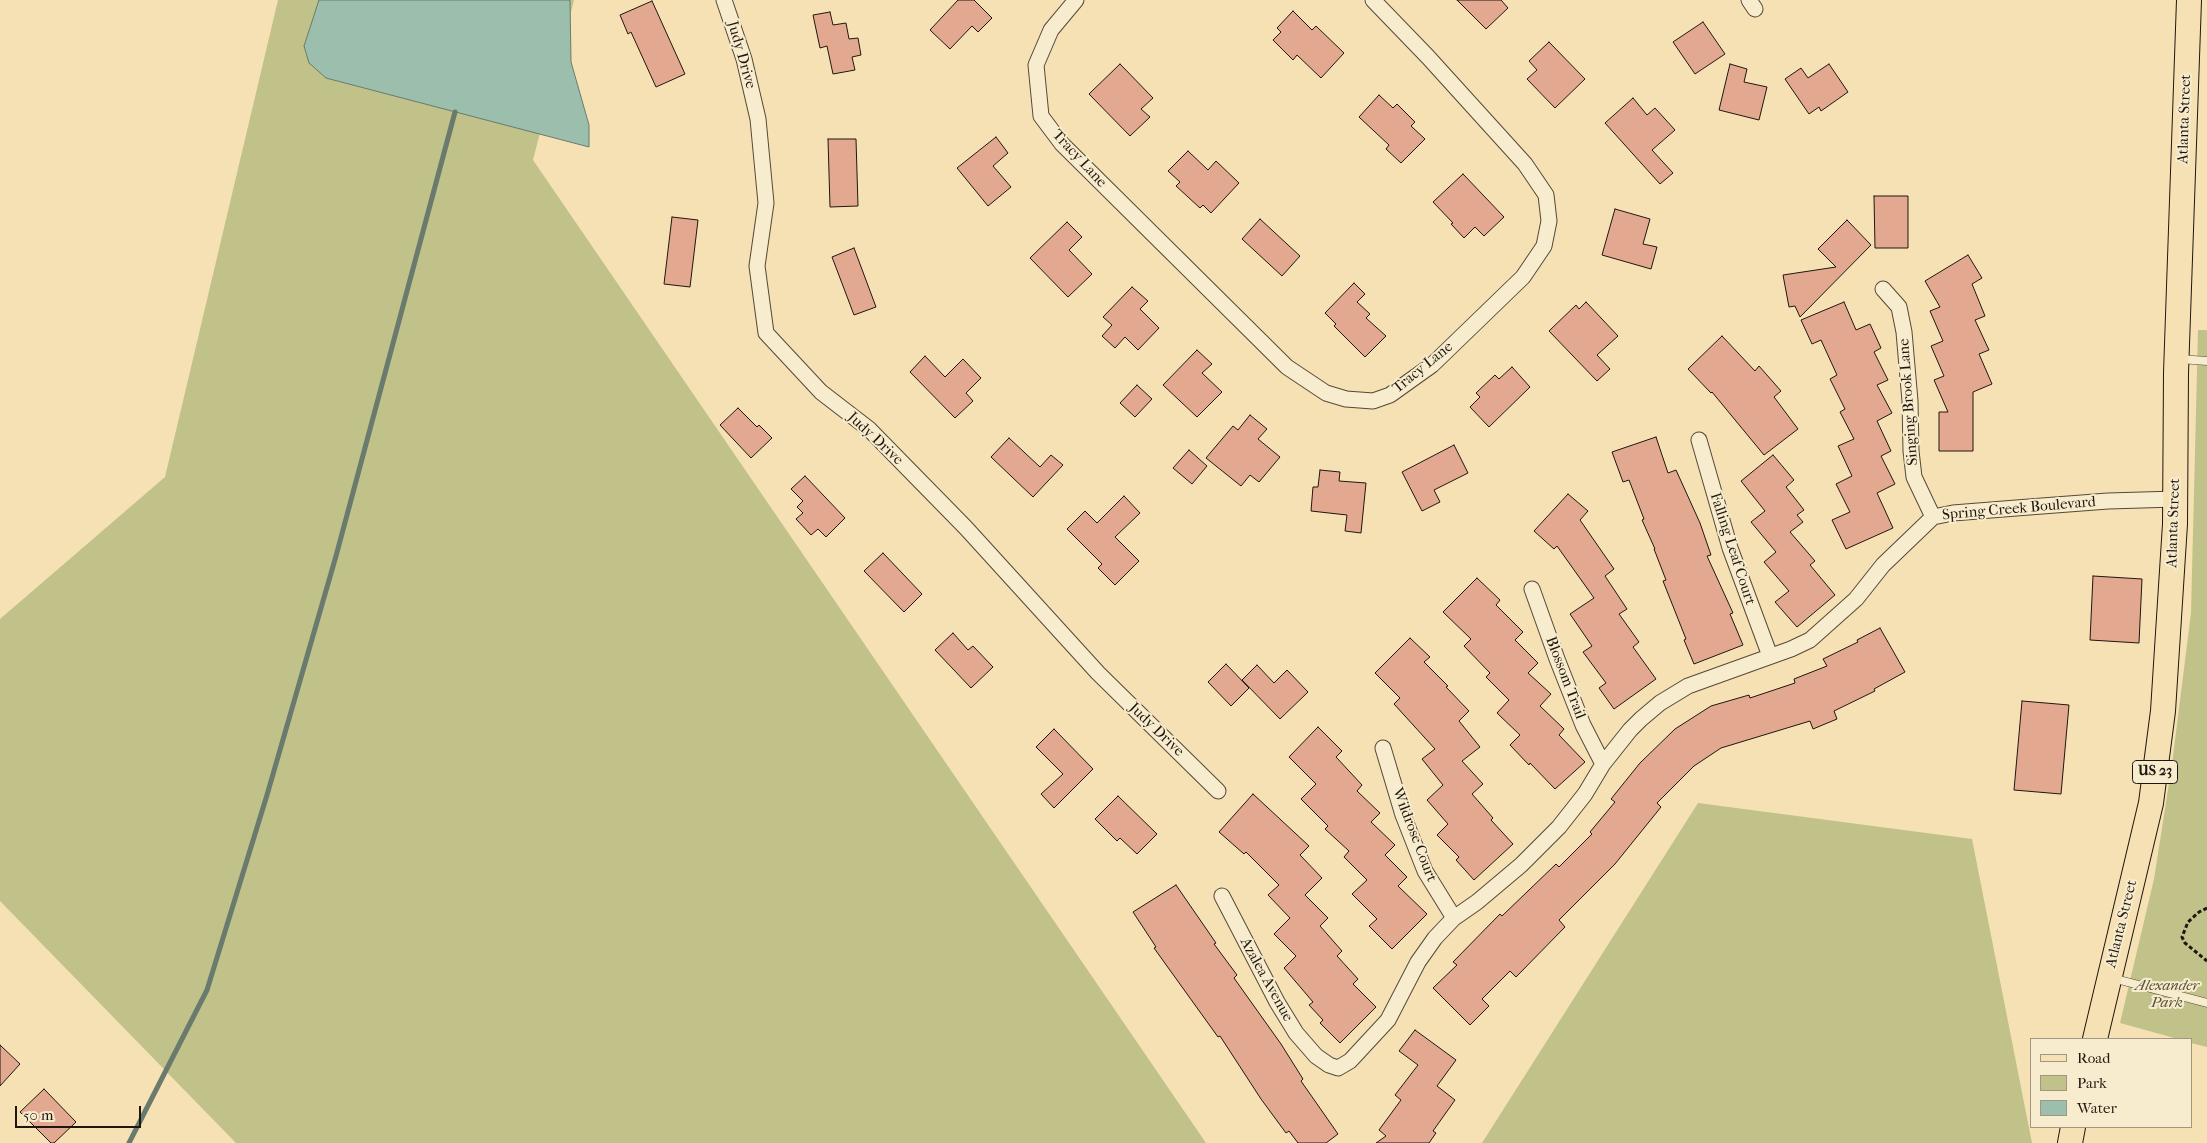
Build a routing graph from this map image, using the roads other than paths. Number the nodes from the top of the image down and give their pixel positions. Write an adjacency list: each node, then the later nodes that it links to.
1 (724, 0): 15 (street, Judy Drive)
2 (1076, 0): 3 (street, Tracy Lane)
3 (1373, 0)
4 (2189, 0): 6 (main road, Atlanta Street / US 23)
5 (1883, 289): 10 (street, Singing Brook Lane)
6 (2178, 358): 7 (lane); 9 (main road, Atlanta Street / US 23)
7 (2207, 361)
8 (1699, 440): 12 (street, Falling Leaf Court)
9 (2176, 499): 10 (street, Spring Creek Boulevard); 18 (main road, Atlanta Street / US 23)
10 (1933, 517): 12 (street, Spring Creek Boulevard)
11 (1532, 589): 14 (street, Blossom Trail)
12 (1770, 656): 14 (street, Spring Creek Boulevard)
13 (1383, 748): 17 (street, Wildrose Court)
14 (1603, 764): 17 (street, Spring Creek Boulevard)
15 (1218, 791)
16 (1222, 896): 21 (street, Azalea Avenue)
17 (1454, 918): 21 (street, Spring Creek Boulevard)
18 (2110, 978): 19 (lane); 20 (main road, Atlanta Street / US 23)
19 (2207, 1003)
20 (2095, 1038)
21 (1319, 1058)
22 (2074, 1128): 23 (main road)
23 (2070, 1143)

